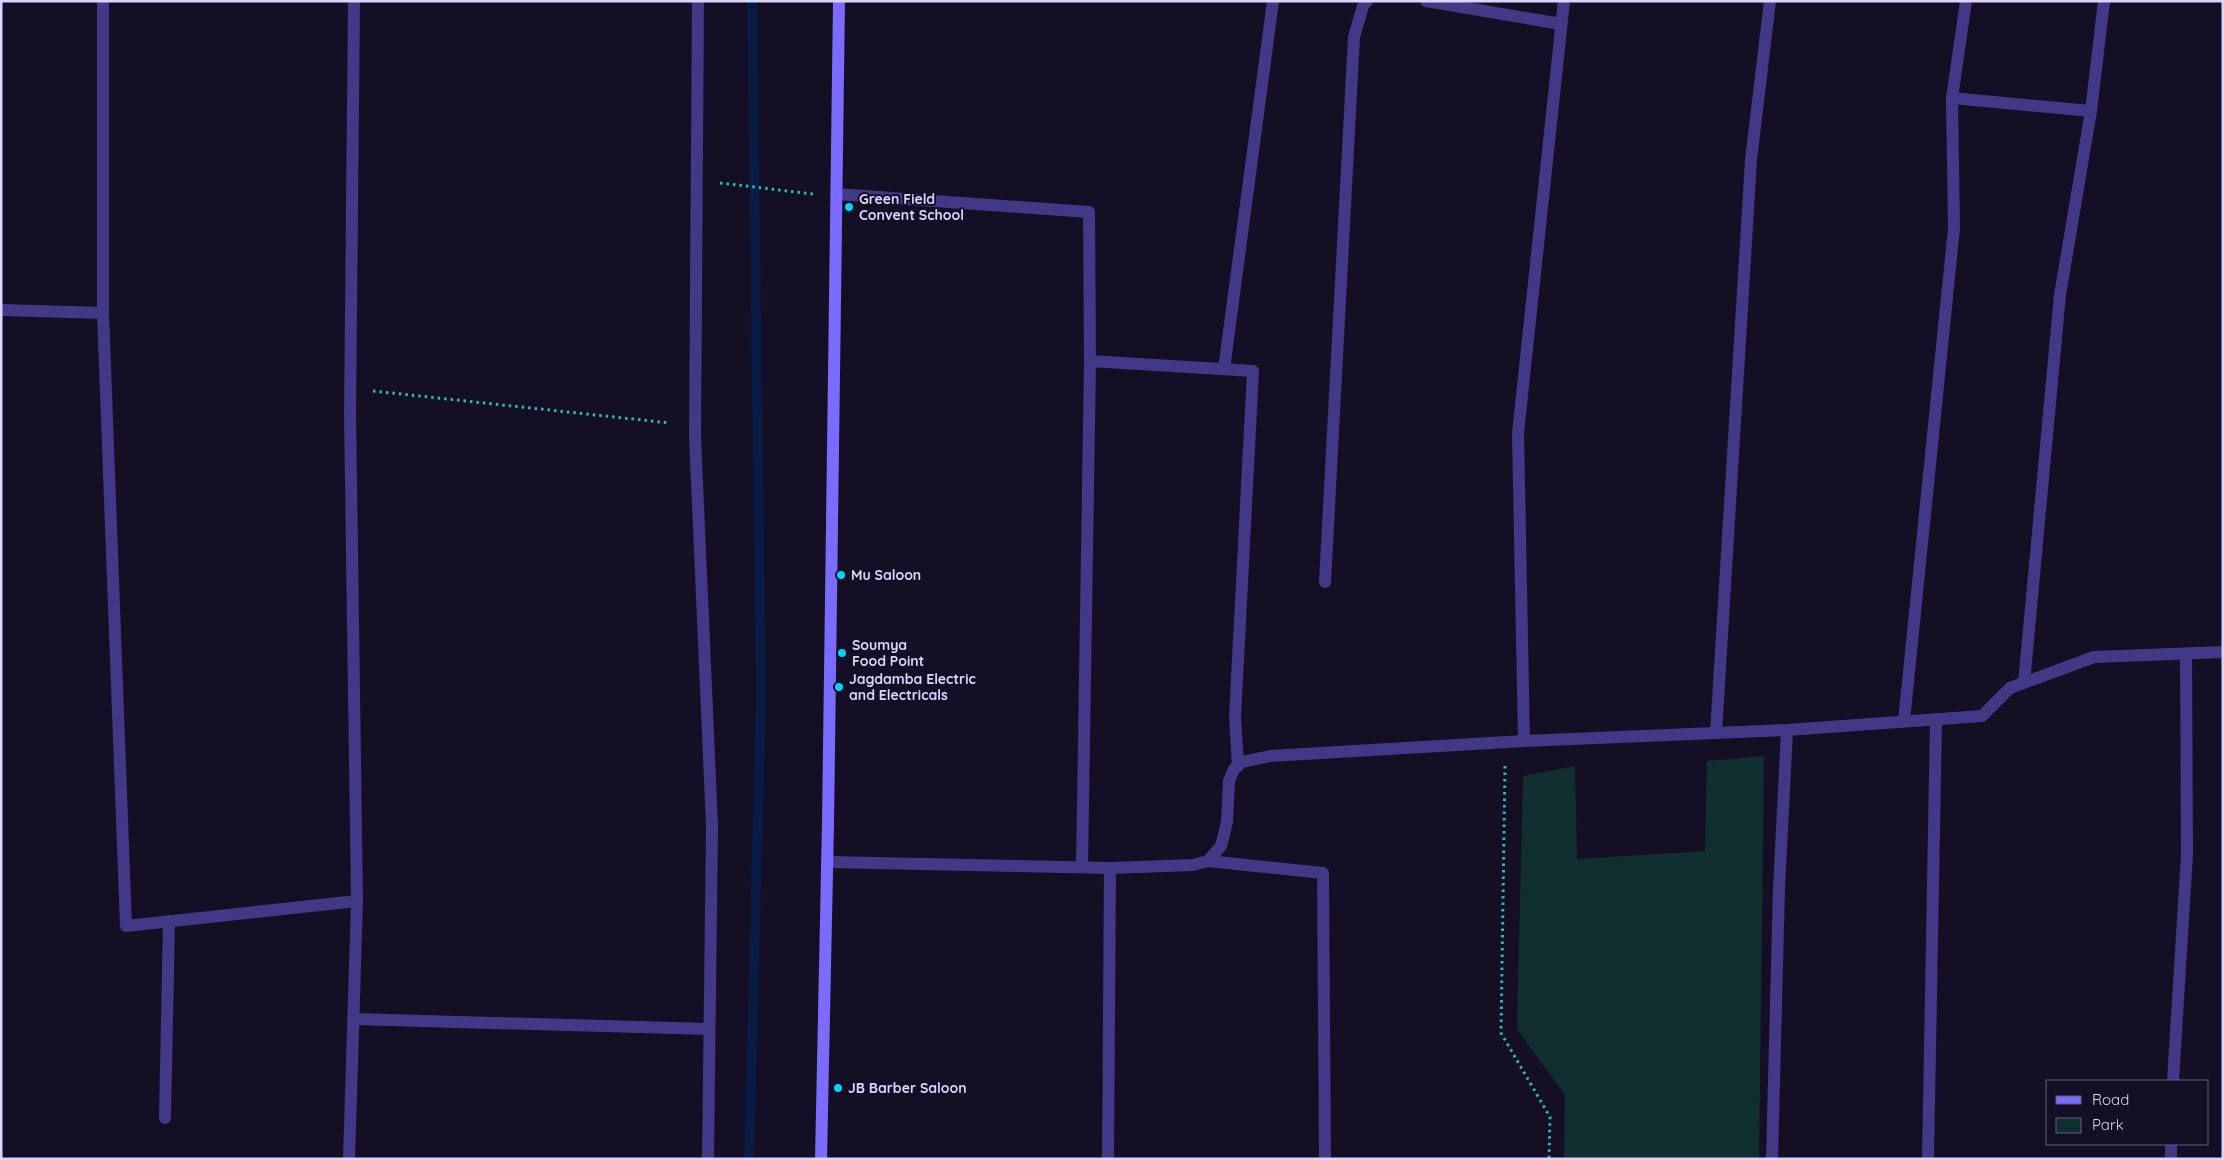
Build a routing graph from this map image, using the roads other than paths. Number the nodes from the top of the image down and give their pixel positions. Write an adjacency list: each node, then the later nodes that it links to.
1 (103, 1): 17 (street)
2 (354, 1): 34 (street)
3 (698, 1): 37 (street)
4 (839, 1): 15 (street)
5 (1272, 1): 19 (street)
6 (1367, 1): 20 (street)
7 (1426, 1): 12 (street)
8 (1564, 1): 12 (street)
9 (1770, 1): 27 (street)
10 (1966, 1): 13 (street)
11 (2104, 1): 14 (street)
12 (1561, 24): 28 (street)
13 (1952, 98): 14 (street); 25 (street)
14 (2091, 111): 23 (street)
15 (836, 194): 18 (street); 31 (street)
16 (1, 310): 17 (street)
17 (103, 313): 35 (street)
18 (1090, 361): 19 (street); 32 (street)
19 (1224, 369): 29 (street)
20 (1325, 582)
21 (2223, 652): 22 (street)
22 (2186, 654): 23 (street); 38 (street)
23 (2024, 683): 24 (street)
24 (1936, 719): 25 (street); 47 (street)
25 (1904, 722): 26 (street)
26 (1787, 730): 27 (street); 46 (street)
27 (1716, 733): 28 (street)
28 (1524, 742): 29 (street)
29 (1238, 766): 30 (street)
30 (1208, 861): 33 (street); 45 (street)
31 (827, 862): 32 (street); 43 (street)
32 (1082, 867): 33 (street)
33 (1110, 868): 44 (street)
34 (357, 901): 35 (street); 36 (street)
35 (169, 922): 39 (street)
36 (354, 1019): 37 (street); 41 (street)
37 (709, 1029): 42 (street)
38 (2174, 1080)
39 (165, 1118)
40 (2171, 1145): 48 (street)
41 (349, 1159)
42 (708, 1159)
43 (821, 1159)
44 (1108, 1159)
45 (1324, 1159)
46 (1772, 1159)
47 (1928, 1159)
48 (2171, 1159)

